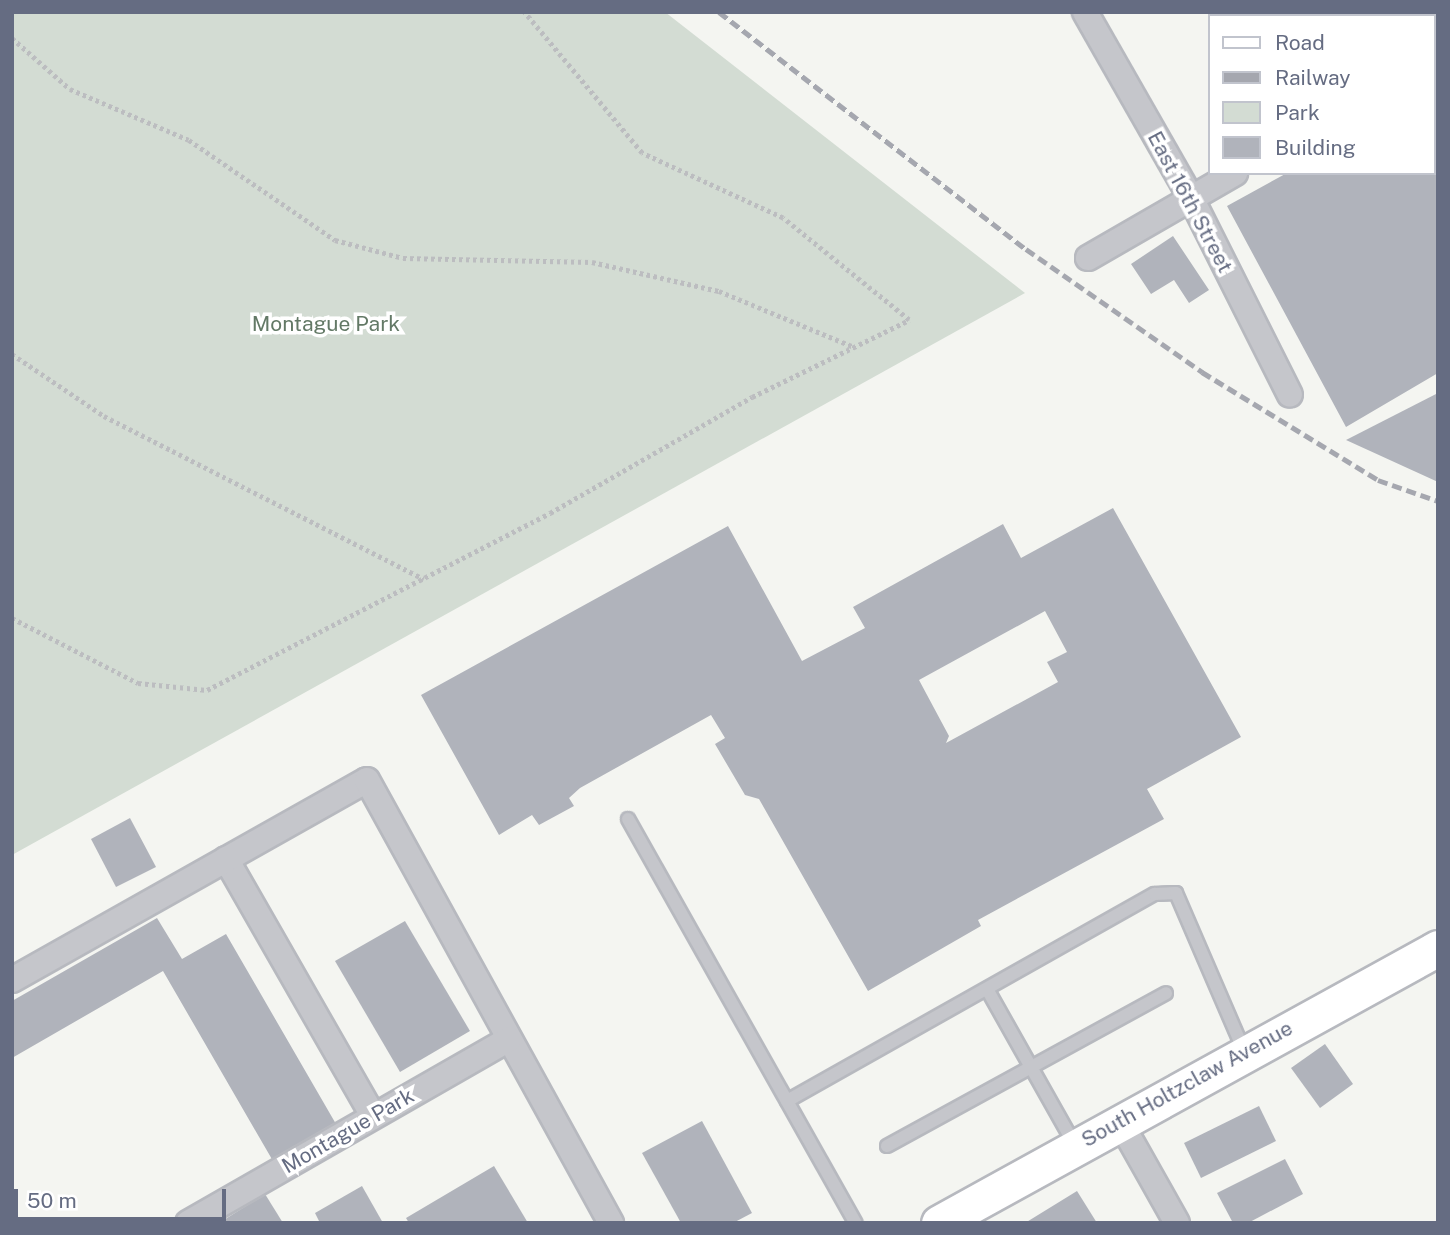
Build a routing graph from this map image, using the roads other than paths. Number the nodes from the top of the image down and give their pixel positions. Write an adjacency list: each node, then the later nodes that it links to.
1 (1085, 12): 3 (street, East 16th Street)
2 (1231, 175): 3 (street)
3 (1191, 198): 4 (street); 5 (street, East 16th Street)
4 (1088, 258)
5 (1290, 395)
6 (628, 819): 15 (lane)
7 (226, 859): 9 (street); 12 (street); 16 (street)
8 (1438, 948): 13 (main road, South Holtzclaw Avenue)
9 (12, 980)
10 (987, 989): 13 (lane); 14 (lane); 15 (lane)
11 (1166, 993): 14 (lane)
12 (509, 1039): 16 (street, Montague Park); 21 (street)
13 (1245, 1052): 17 (main road, South Holtzclaw Avenue)
14 (1031, 1067): 18 (lane); 19 (lane)
15 (787, 1101): 22 (lane)
16 (373, 1116): 20 (street, Montague Park)
17 (1119, 1120): 18 (main road, South Holtzclaw Avenue); 24 (street)
18 (1075, 1145): 23 (main road, South Holtzclaw Avenue)
19 (887, 1146)
20 (188, 1223)
21 (611, 1223)
22 (856, 1223)
23 (939, 1223)
24 (1177, 1223)

